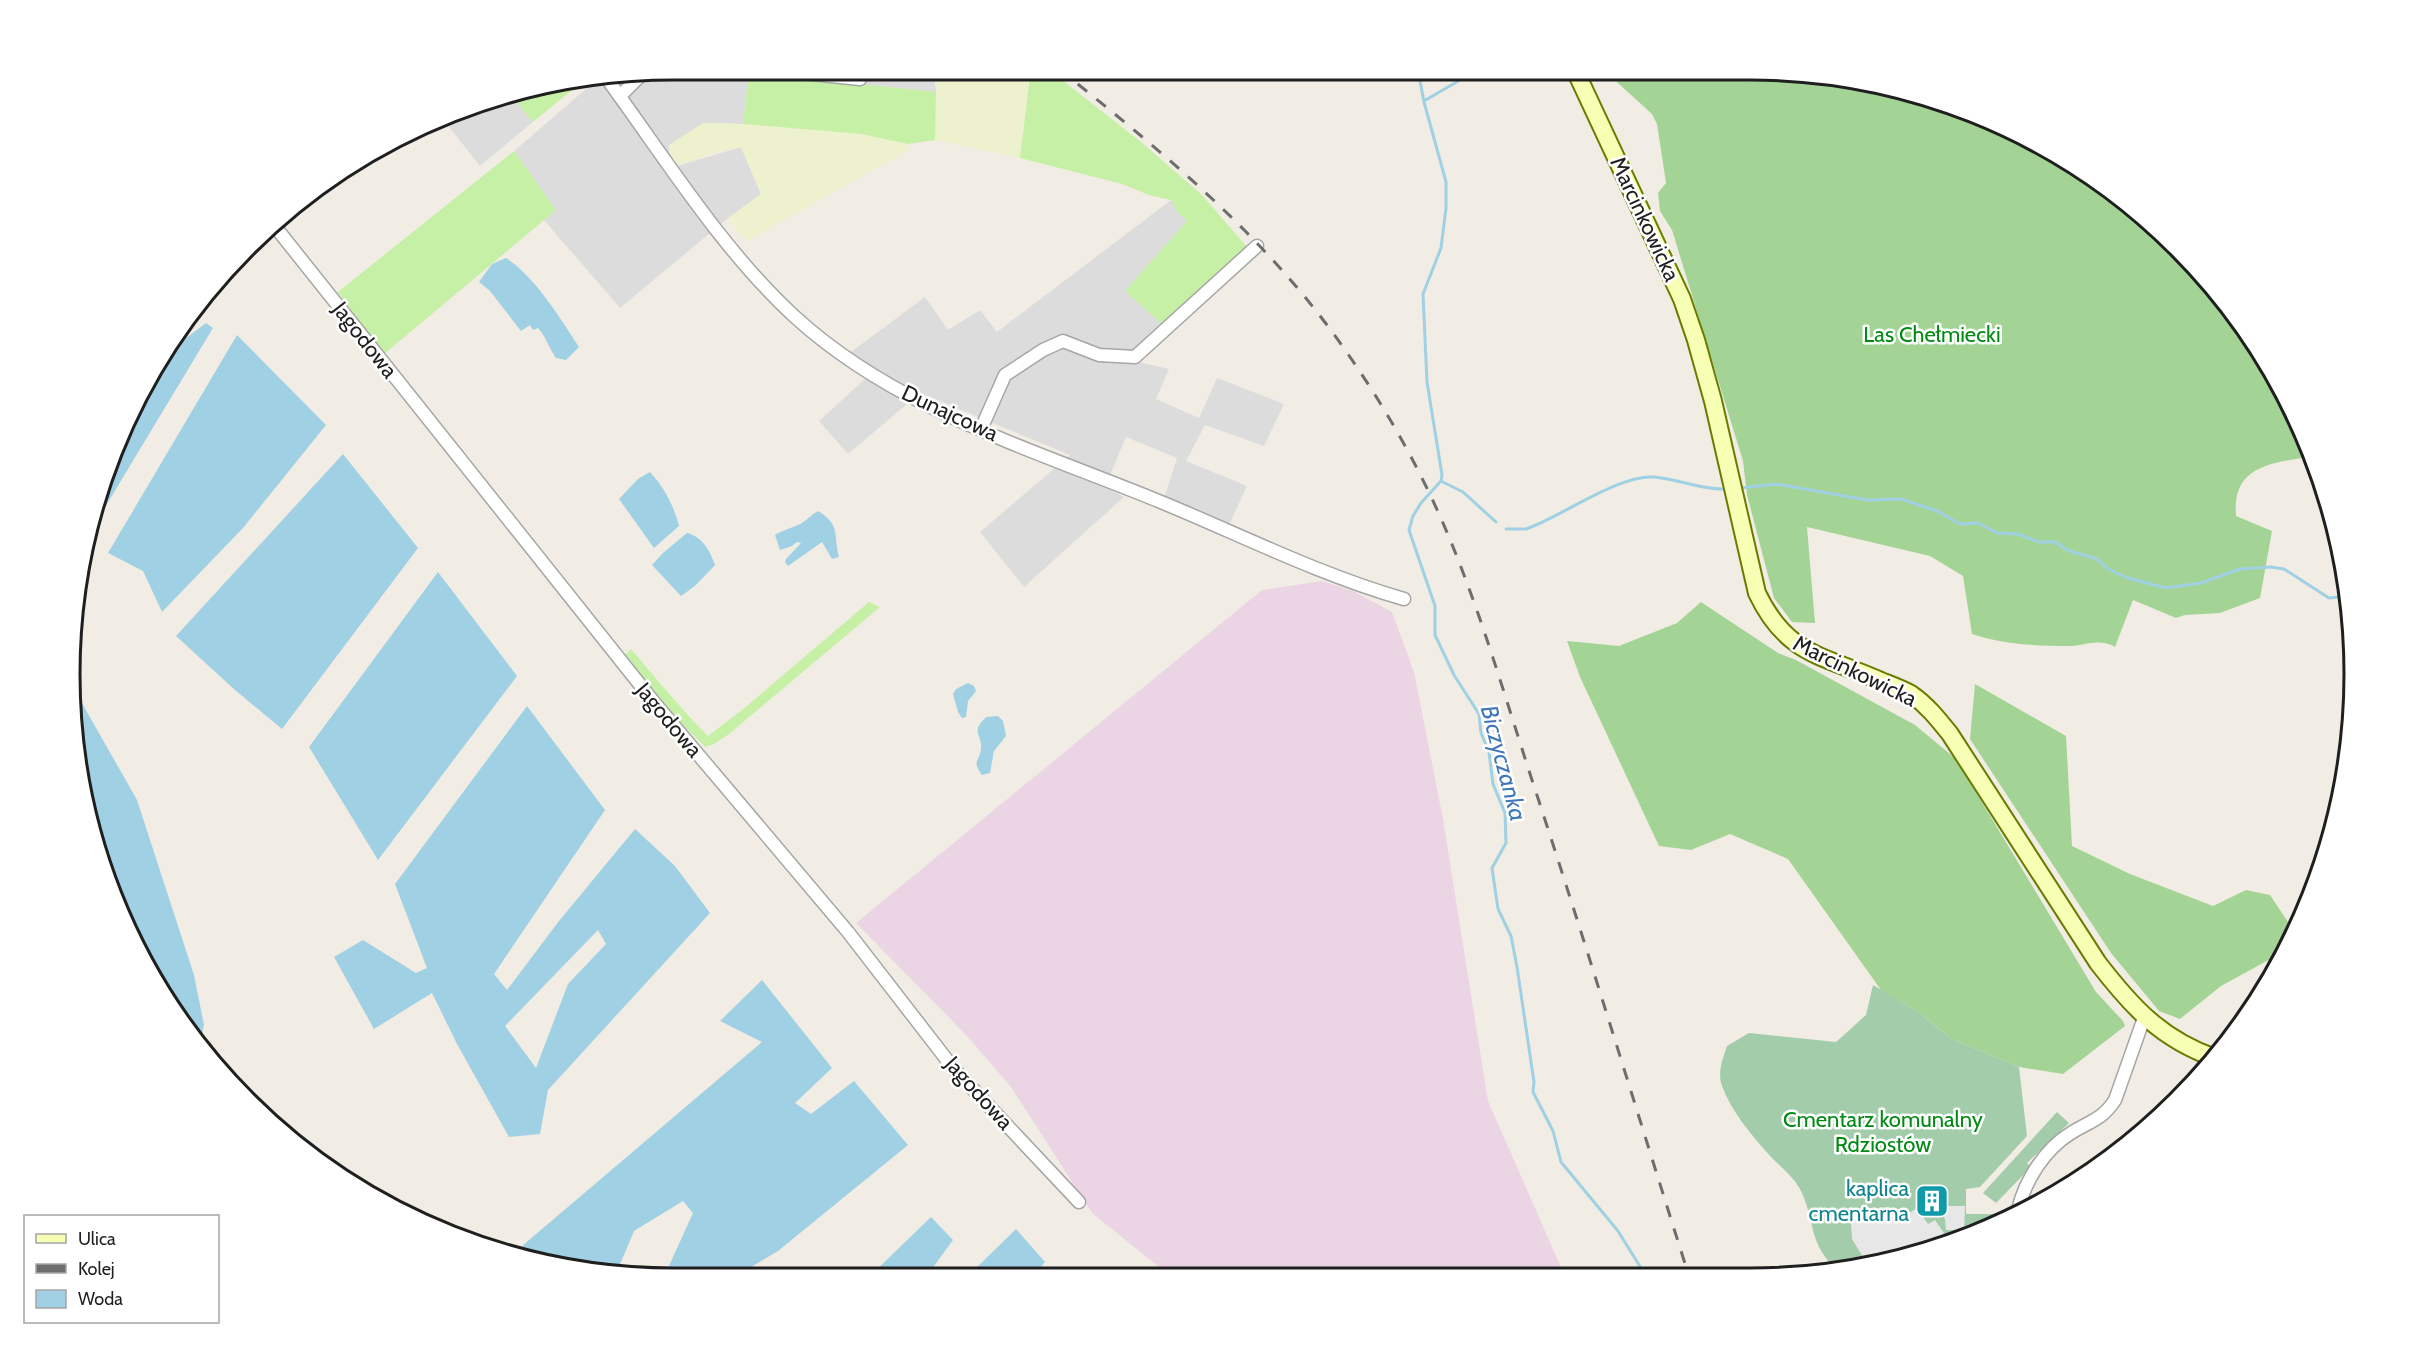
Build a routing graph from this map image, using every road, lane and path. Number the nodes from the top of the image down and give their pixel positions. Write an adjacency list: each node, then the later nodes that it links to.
1 (1580, 80): 9 (street, Marcinkowicka)
2 (635, 81): 4 (street)
3 (611, 84): 4 (street, Dunajcowa)
4 (620, 96): 7 (street, Dunajcowa)
5 (278, 230): 11 (street, Jagodowa)
6 (1257, 246): 7 (street)
7 (981, 429): 8 (street, Dunajcowa)
8 (1404, 599)
9 (2144, 1018): 10 (street, Marcinkowicka); 12 (street)
10 (2206, 1054)
11 (1079, 1202)
12 (2022, 1202)

